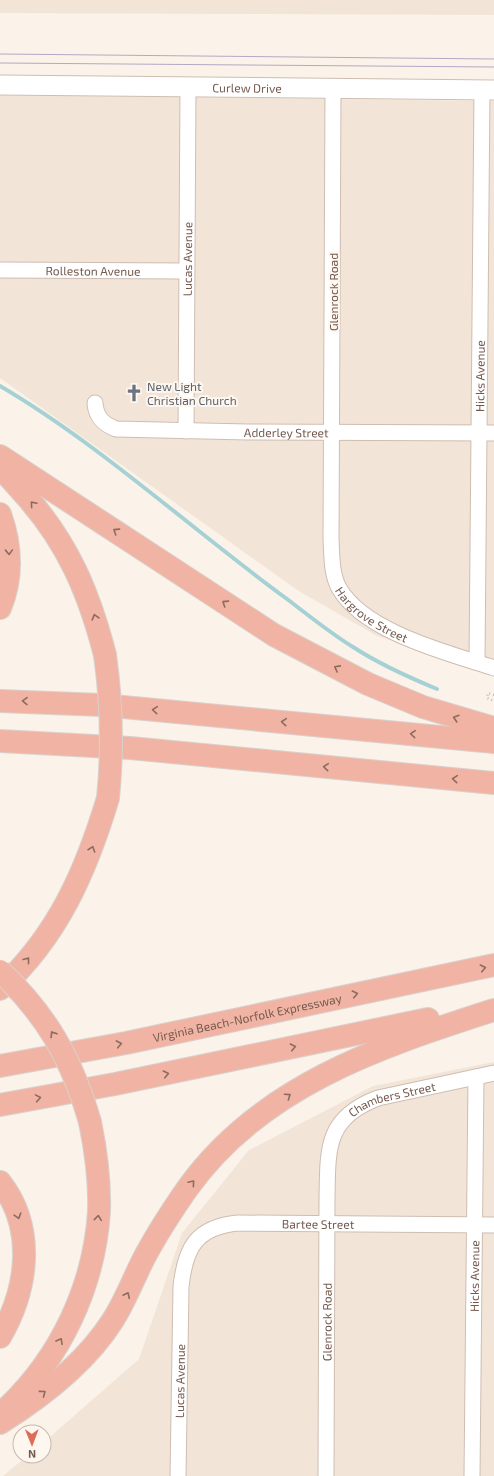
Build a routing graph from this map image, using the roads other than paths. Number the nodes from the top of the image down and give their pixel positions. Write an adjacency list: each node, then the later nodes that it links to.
1 (0, 85): 2 (street, Curlew Drive)
2 (188, 86): 3 (street, Curlew Drive); 6 (street, Lucas Avenue)
3 (334, 88): 4 (street, Curlew Drive); 9 (street, Glenrock Road)
4 (488, 90): 10 (street, Hicks Avenue)
5 (0, 270): 6 (street, Rolleston Avenue)
6 (186, 271): 8 (street, Lucas Avenue)
7 (95, 403): 8 (street, Adderley Street)
8 (186, 431): 9 (street, Adderley Street)
9 (332, 432): 10 (street, Adderley Street); 14 (street, Glenrock Road)
10 (478, 433): 11 (street, Adderley Street); 17 (street, Hicks Avenue)
11 (494, 434)
12 (0, 456): 20 (highway, one-way to 12)
13 (0, 468): 28 (highway, one-way to 13, bridge)
14 (332, 496): 17 (street, Hargrove Street)
15 (0, 514): 16 (highway, one-way to 16)
16 (0, 608)
17 (477, 662): 18 (street, Hargrove Street)
18 (494, 668)
19 (0, 701): 22 (highway, one-way to 19)
20 (494, 728)
21 (0, 741): 23 (highway)
22 (494, 742)
23 (178, 754): 24 (highway); 25 (highway, one-way to 23)
24 (0, 756)
25 (494, 783)
26 (494, 966): 31 (highway, Virginia Beach-Norfolk Expressway, one-way to 26)
27 (0, 971): 42 (highway, one-way to 27, bridge)
28 (0, 989)
29 (494, 1006): 34 (highway, one-way to 29)
30 (494, 1010): 43 (highway, one-way to 30)
31 (0, 1066)
32 (494, 1073): 33 (street, Chambers Street)
33 (476, 1077): 35 (street, Chambers Street); 38 (street, Hicks Avenue)
34 (0, 1105)
35 (327, 1167): 37 (street, Glenrock Road)
36 (0, 1182): 41 (highway, one-way to 41)
37 (327, 1224): 38 (street, Bartee Street); 40 (street, Bartee Street); 45 (street, Glenrock Road)
38 (475, 1225): 39 (street, Bartee Street); 46 (street, Hicks Avenue)
39 (494, 1225)
40 (181, 1287): 44 (street, Lucas Avenue)
41 (0, 1337)
42 (0, 1414)
43 (0, 1423)
44 (178, 1476)
45 (326, 1476)
46 (472, 1476)

